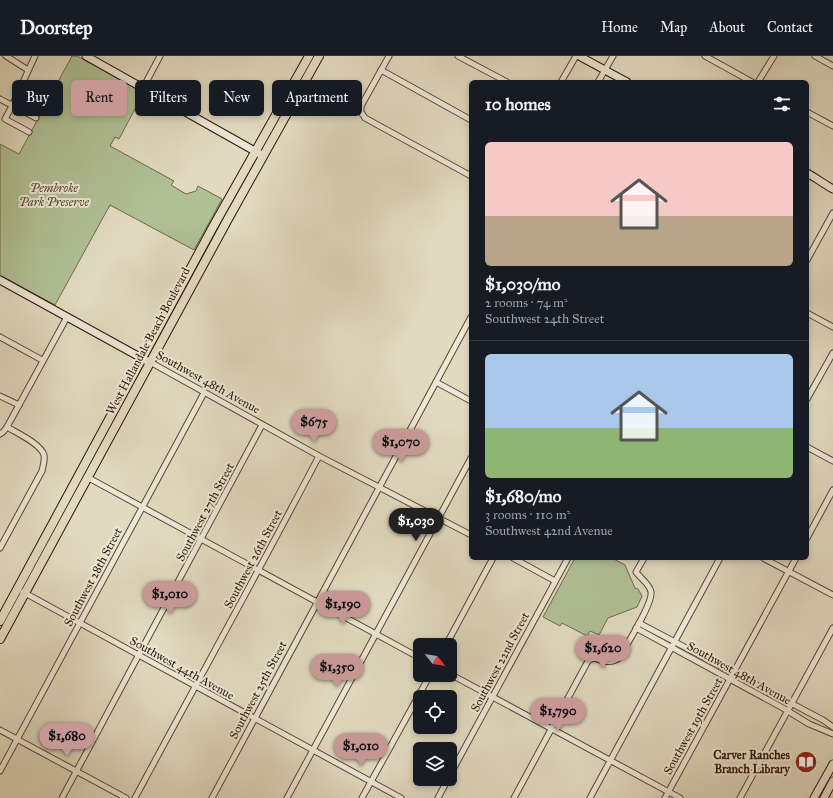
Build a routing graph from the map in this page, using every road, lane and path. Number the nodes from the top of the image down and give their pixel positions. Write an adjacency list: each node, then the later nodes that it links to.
1 (6, 56): 15 (street)
2 (35, 56): 15 (street)
3 (86, 56): 26 (street)
4 (160, 56): 19 (street)
5 (309, 56): 36 (main road, West Hallandale Beach Boulevard)
6 (319, 56): 36 (main road, West Hallandale Beach Boulevard)
7 (388, 56): 16 (street)
8 (458, 56): 20 (street)
9 (577, 56): 17 (street); 21 (street)
10 (613, 56): 17 (street)
11 (705, 56): 24 (street)
12 (774, 56): 25 (street)
13 (815, 56): 14 (street)
14 (833, 66)
15 (28, 70): 18 (street)
16 (381, 70): 33 (street); 38 (street)
17 (604, 71): 22 (street); 23 (street)
18 (24, 80)
19 (147, 80)
20 (503, 80)
21 (562, 80)
22 (599, 80)
23 (623, 80)
24 (748, 80)
25 (759, 80)
26 (135, 84)
27 (0, 99): 28 (street)
28 (12, 106): 35 (street)
29 (809, 113): 34 (street)
30 (32, 116): 32 (street)
31 (193, 116): 36 (street)
32 (36, 118)
33 (469, 119)
34 (833, 126)
35 (29, 132)
36 (260, 154): 43 (main road, West Hallandale Beach Boulevard); 44 (main road, West Hallandale Beach Boulevard)
37 (809, 174): 40 (street)
38 (469, 175)
39 (809, 179): 40 (street)
40 (826, 185): 41 (street)
41 (833, 189)
42 (833, 213): 45 (street)
43 (228, 218): 44 (main road); 54 (main road, West Hallandale Beach Boulevard)
44 (213, 227): 54 (main road, West Hallandale Beach Boulevard)
45 (809, 256)
46 (0, 280): 48 (street, Southwest 48th Avenue)
47 (809, 314): 50 (street)
48 (67, 317): 53 (street); 54 (street, Southwest 48th Avenue)
49 (469, 321): 55 (street, Southwest 25th Street)
50 (833, 327)
51 (0, 337): 53 (street)
52 (833, 353): 57 (street)
53 (42, 360): 60 (street)
54 (146, 361): 56 (street, Southwest 48th Avenue); 68 (main road, West Hallandale Beach Boulevard); 68 (main road, West Hallandale Beach Boulevard)
55 (436, 382): 59 (street); 69 (street, Southwest 25th Street)
56 (204, 393): 61 (street, Southwest 48th Avenue); 71 (street, Southwest 28th Street)
57 (809, 395)
58 (0, 396): 60 (street)
59 (469, 400)
60 (19, 405): 62 (street)
61 (262, 424): 65 (street, Southwest 48th Avenue); 75 (street, Southwest 27th Street)
62 (7, 427): 63 (street); 76 (street)
63 (0, 434)
64 (809, 448): 66 (street)
65 (319, 456): 69 (street, Southwest 48th Avenue); 84 (street, Southwest 26th Street)
66 (833, 461)
67 (469, 462): 72 (street)
68 (84, 476): 71 (street); 87 (main road, West Hallandale Beach Boulevard); 87 (main road, West Hallandale Beach Boulevard)
69 (379, 488): 72 (street, Southwest 48th Avenue); 89 (street, Southwest 25th Street)
70 (833, 490): 74 (street)
71 (142, 507): 75 (street); 91 (street, Southwest 28th Street)
72 (439, 517): 73 (street, Southwest 48th Avenue); 95 (street)
73 (469, 534)
74 (809, 534)
75 (201, 539): 84 (street); 101 (street, Southwest 27th Street)
76 (0, 548)
77 (492, 560): 96 (street)
78 (517, 560): 86 (street)
79 (567, 560): 86 (street, Southwest 22nd Street)
80 (643, 560): 92 (street)
81 (719, 560): 98 (street)
82 (767, 560): 85 (street)
83 (795, 560): 85 (street, Southwest 19th Street)
84 (259, 570): 89 (street); 106 (street, Southwest 26th Street)
85 (789, 572): 88 (street); 102 (street, Southwest 19th Street)
86 (555, 581): 107 (street, Southwest 22nd Street)
87 (21, 591): 90 (main road, West Hallandale Beach Boulevard); 91 (street, Southwest 44th Avenue); 97 (main road, West Hallandale Beach Boulevard)
88 (833, 595)
89 (318, 602): 95 (street); 110 (street, Southwest 25th Street)
90 (0, 621)
91 (80, 623): 101 (street, Southwest 44th Avenue); 115 (street, Southwest 28th Street)
92 (639, 623): 93 (street); 98 (street, Southwest 48th Avenue)
93 (636, 628): 99 (street, Southwest 48th Avenue); 112 (street)
94 (833, 628): 108 (street)
95 (376, 633): 100 (street); 116 (street)
96 (450, 638)
97 (0, 639)
98 (675, 641): 99 (street); 102 (street, Southwest 48th Avenue)
99 (671, 648): 104 (street, Southwest 48th Avenue); 117 (street)
100 (413, 654)
101 (139, 655): 106 (street, Southwest 44th Avenue); 120 (street, Southwest 27th Street)
102 (734, 673): 104 (street, Southwest 19th Street); 108 (street, Southwest 48th Avenue)
103 (457, 678): 107 (street)
104 (730, 679): 109 (street, Southwest 48th Avenue); 125 (street, Southwest 19th Street)
105 (426, 682): 123 (street)
106 (195, 686): 110 (street, Southwest 44th Avenue); 128 (street, Southwest 26th Street)
107 (492, 697): 112 (street); 118 (street, Southwest 22nd Street)
108 (792, 704): 109 (street); 111 (street, Southwest 48th Avenue)
109 (788, 712): 114 (street, Southwest 48th Avenue); 138 (street)
110 (254, 719): 116 (street, Southwest 44th Avenue); 129 (street, Southwest 25th Street)
111 (833, 727)
112 (551, 728): 117 (street); 134 (street)
113 (0, 730): 115 (street)
114 (833, 734)
115 (17, 739): 120 (street); 121 (street, Southwest 28th Street)
116 (313, 750): 123 (street, Southwest 44th Avenue); 130 (street)
117 (610, 760): 125 (street); 135 (street)
118 (457, 762)
119 (833, 764): 139 (street)
120 (76, 771): 126 (street, Southwest 27th Street); 127 (street)
121 (0, 772)
122 (833, 781): 140 (street)
123 (371, 782): 131 (street); 132 (street, Southwest 44th Avenue)
124 (444, 786): 133 (street)
125 (669, 792): 136 (street, Southwest 19th Street); 137 (street)
126 (62, 798)
127 (126, 798)
128 (135, 798)
129 (212, 798)
130 (287, 798)
131 (362, 798)
132 (401, 798)
133 (438, 798)
134 (514, 798)
135 (590, 798)
136 (665, 798)
137 (680, 798)
138 (740, 798)
139 (815, 798)
140 (824, 798)

